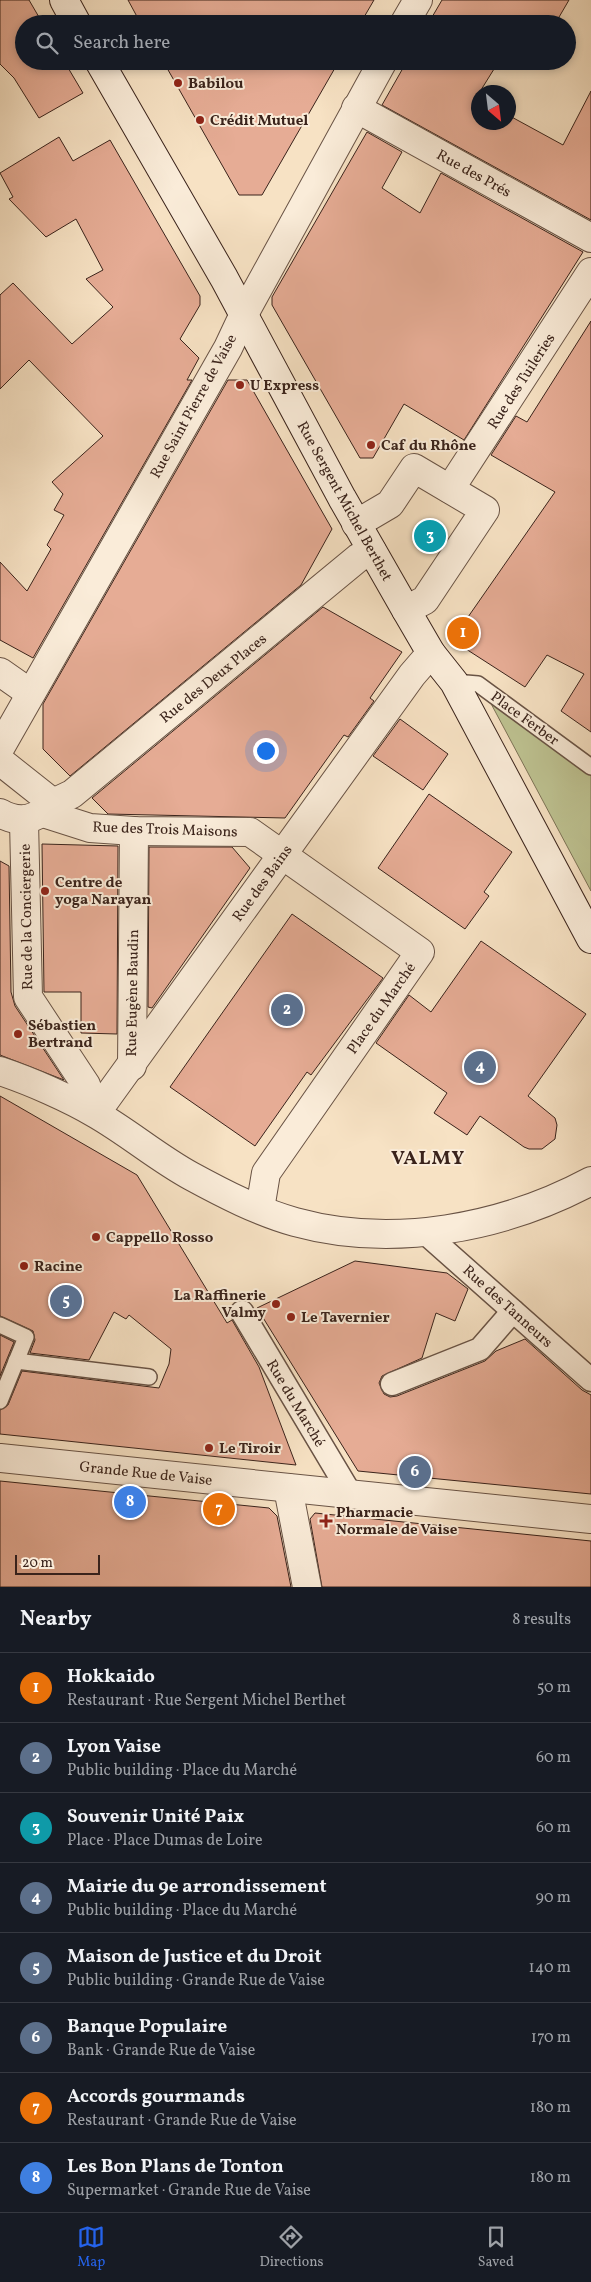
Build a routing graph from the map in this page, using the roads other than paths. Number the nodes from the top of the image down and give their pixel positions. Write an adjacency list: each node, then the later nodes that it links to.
1 (64, 0): 3 (street)
2 (418, 0): 4 (street)
3 (72, 15)
4 (409, 15)
5 (104, 70): 10 (street, Rue Sergent Michel Berthet)
6 (377, 70): 7 (street, Rue Saint Pierre de Vaise)
7 (356, 108): 8 (street, Rue des Prés); 10 (street, Rue Saint Pierre de Vaise)
8 (591, 238)
9 (591, 272): 11 (street, Rue des Tuileries)
10 (244, 314): 12 (street, Rue Sergent Michel Berthet); 18 (street, Rue Saint Pierre de Vaise)
11 (450, 489): 12 (street); 14 (street)
12 (356, 524): 13 (street, Rue Sergent Michel Berthet)
13 (372, 551): 14 (street, Rue Sergent Michel Berthet); 22 (street, Rue des Deux Places)
14 (406, 610): 15 (street, Rue Sergent Michel Berthet)
15 (431, 653): 17 (street, Rue Sergent Michel Berthet); 24 (street, Rue des Bains)
16 (0, 672): 18 (street)
17 (454, 682): 21 (lane, Place Ferber); 25 (street, Rue Sergent Michel Berthet)
18 (30, 693): 19 (street, Rue Saint Pierre de Vaise)
19 (0, 748)
20 (0, 761): 22 (street)
21 (591, 767)
22 (30, 813): 23 (street, Rue des Trois Maisons); 28 (street, Rue de la Conciergerie)
23 (134, 831): 24 (street, Rue des Trois Maisons); 26 (street, Rue Eugène Baudin)
24 (282, 855): 26 (street, Rue des Bains); 30 (street, Place du Marché)
25 (591, 940)
26 (132, 1066): 28 (street, Rue des Bains)
27 (0, 1070): 28 (street)
28 (96, 1113): 30 (street)
29 (591, 1181): 31 (street)
30 (260, 1209): 31 (street)
31 (424, 1232): 32 (street, Rue des Tanneurs)
32 (513, 1311): 37 (street, Rue des Tanneurs); 38 (street)
33 (242, 1312): 42 (street, Rue du Marché)
34 (0, 1325): 35 (lane)
35 (16, 1361): 36 (lane); 39 (lane)
36 (148, 1377)
37 (591, 1380)
38 (392, 1384)
39 (0, 1401)
40 (0, 1458): 41 (street, Grande Rue de Vaise)
41 (288, 1488): 42 (street, Grande Rue de Vaise); 44 (street)
42 (350, 1493): 43 (street, Grande Rue de Vaise)
43 (591, 1519)
44 (307, 1587)

